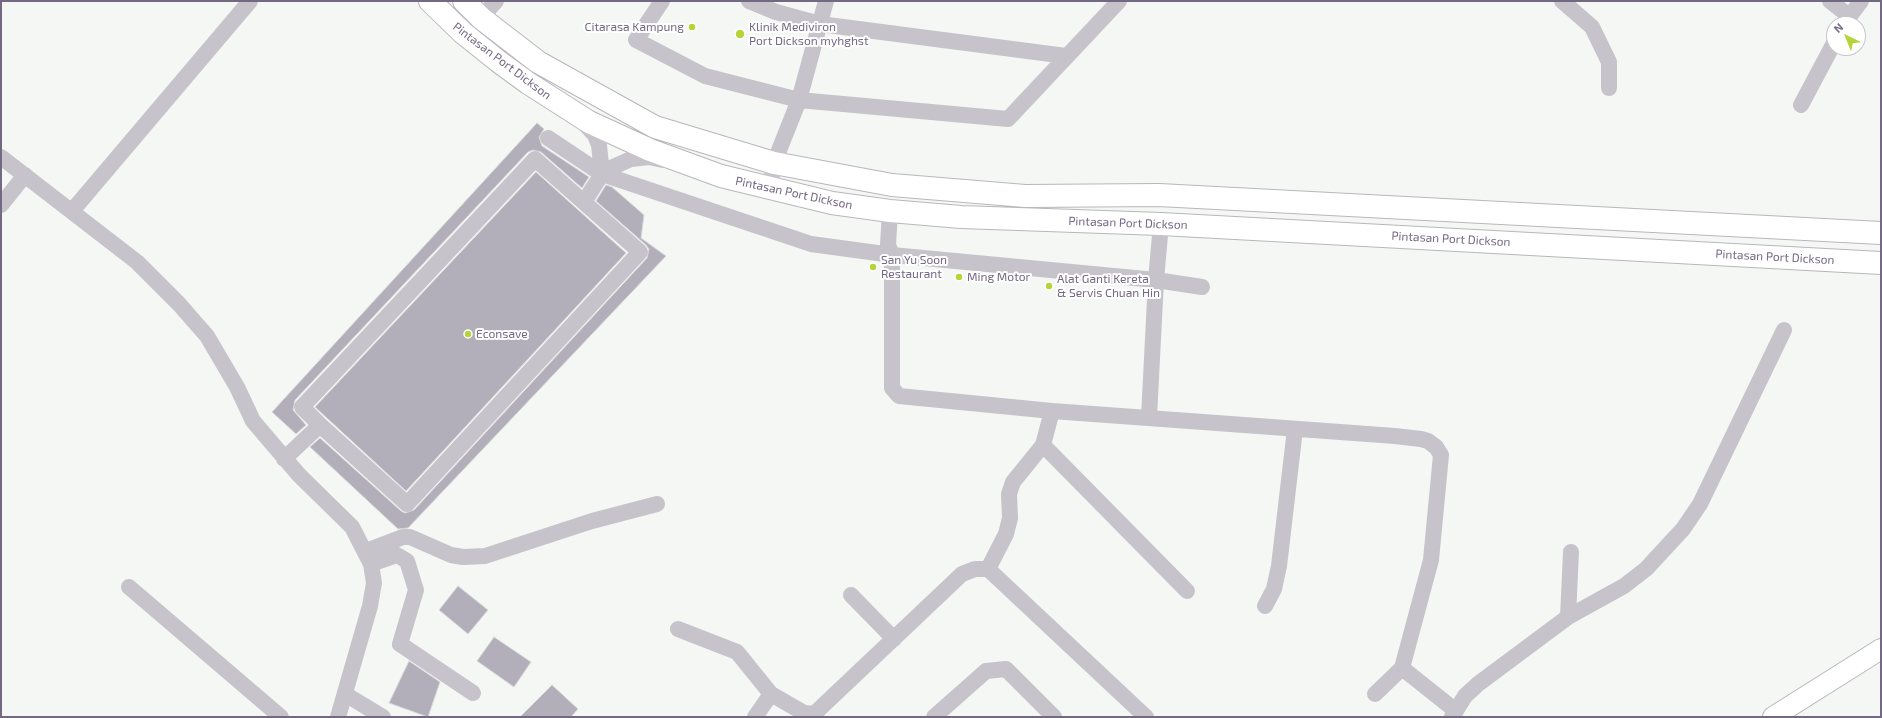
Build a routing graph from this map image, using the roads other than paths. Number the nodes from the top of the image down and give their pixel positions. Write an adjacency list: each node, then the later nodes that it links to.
1 (250, 1): 33 (street)
2 (430, 1): 21 (highway, Pintasan Port Dickson)
3 (464, 1): 14 (highway, Pintasan Port Dickson)
4 (496, 1): 14 (street)
5 (662, 1): 19 (street)
6 (749, 1): 15 (street)
7 (826, 1): 15 (street)
8 (1119, 1): 16 (street)
9 (1562, 1): 18 (street)
10 (1830, 1): 12 (street)
11 (1861, 1): 13 (street)
12 (1843, 16)
13 (1850, 16)
14 (481, 18): 24 (highway, Pintasan Port Dickson)
15 (820, 24): 16 (street); 19 (street)
16 (1066, 56): 19 (street)
17 (1827, 56): 20 (street)
18 (1610, 88)
19 (799, 100): 24 (street)
20 (1800, 105)
21 (576, 114): 25 (highway, Pintasan Port Dickson); 26 (street)
22 (548, 138): 26 (street)
23 (1, 157): 27 (street)
24 (774, 163): 28 (street); 29 (highway, Pintasan Port Dickson)
25 (688, 164): 26 (street); 28 (highway, Pintasan Port Dickson)
26 (602, 174): 31 (street); 37 (street)
27 (25, 175): 32 (street); 33 (street)
28 (770, 190): 34 (highway, Pintasan Port Dickson)
29 (1026, 196): 30 (highway, Pintasan Port Dickson); 35 (highway)
30 (1258, 201): 35 (highway); 36 (highway, Pintasan Port Dickson)
31 (584, 202): 44 (street); 44 (street)
32 (1, 205)
33 (72, 211): 47 (street)
34 (890, 211): 35 (highway, Pintasan Port Dickson); 37 (street)
35 (1161, 224): 38 (highway, Pintasan Port Dickson); 39 (street)
36 (1881, 232)
37 (892, 255): 39 (street); 42 (street)
38 (1881, 263)
39 (1156, 280): 40 (street); 43 (street)
40 (1202, 287)
41 (1784, 330): 56 (street)
42 (1052, 411): 43 (street); 46 (street)
43 (1149, 417): 45 (street)
44 (320, 425): 47 (street)
45 (1295, 429): 55 (street); 60 (street)
46 (1043, 445): 51 (street); 53 (street)
47 (284, 459): 50 (street)
48 (658, 504): 50 (street)
49 (1572, 552): 56 (street)
50 (369, 558): 61 (street); 62 (street)
51 (988, 569): 58 (street); 74 (street)
52 (129, 587): 68 (street)
53 (1187, 591)
54 (851, 596): 58 (street)
55 (1265, 606)
56 (1568, 617): 65 (street)
57 (678, 629): 63 (street)
58 (894, 639): 66 (street)
59 (1881, 649): 67 (main road)
60 (1402, 668): 64 (street); 65 (street)
61 (473, 693)
62 (344, 694): 69 (street); 70 (street)
63 (771, 694): 66 (street); 71 (street)
64 (1375, 694)
65 (1454, 714)
66 (815, 715)
67 (1776, 716)
68 (281, 717)
69 (338, 717)
70 (383, 717)
71 (755, 717)
72 (934, 717): 73 (street)
73 (1054, 717)
74 (1146, 717)

